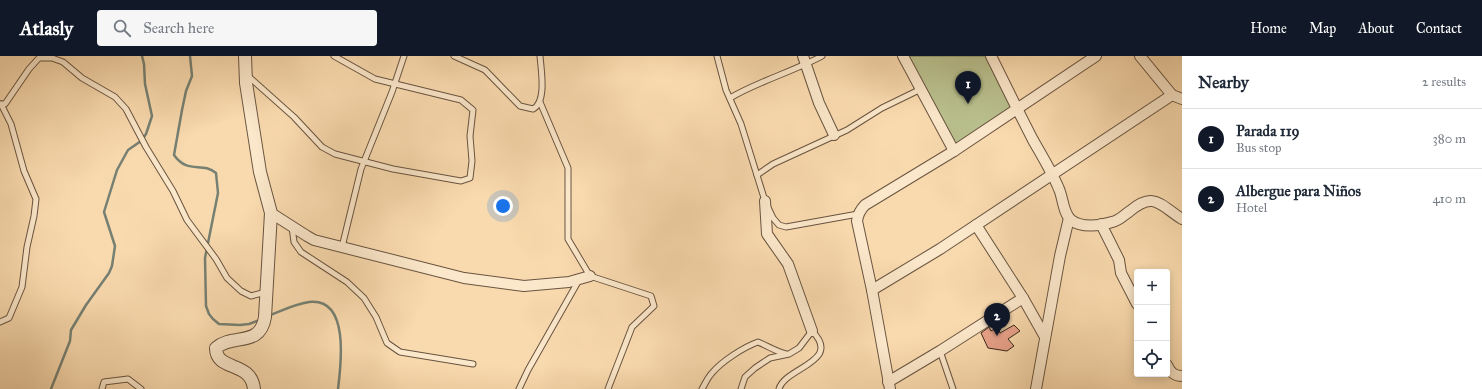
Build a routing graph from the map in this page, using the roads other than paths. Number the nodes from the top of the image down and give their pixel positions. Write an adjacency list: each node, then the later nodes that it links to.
1 (245, 56): 13 (street)
2 (334, 56): 14 (lane)
3 (404, 56): 14 (lane)
4 (454, 56): 20 (lane)
5 (540, 56): 20 (lane)
6 (717, 56): 17 (lane)
7 (822, 56): 12 (lane)
8 (903, 56): 15 (street)
9 (991, 56): 21 (street)
10 (1096, 56): 21 (street)
11 (1140, 56): 16 (street)
12 (805, 60): 17 (lane); 22 (street)
13 (246, 75): 24 (lane); 28 (street)
14 (395, 84): 24 (lane); 24 (lane)
15 (921, 90): 22 (lane); 23 (street)
16 (1172, 95): 18 (street); 26 (street)
17 (730, 98): 25 (lane)
18 (1182, 99)
19 (0, 102): 39 (lane); 42 (lane)
20 (540, 102): 36 (lane)
21 (1017, 110): 23 (street); 26 (street)
22 (834, 135): 25 (lane)
23 (954, 151): 29 (street)
24 (364, 162): 35 (lane)
25 (757, 175): 27 (lane)
26 (1052, 176): 30 (street); 33 (street)
27 (765, 201): 29 (lane); 43 (street)
28 (271, 213): 34 (street); 39 (street)
29 (858, 214): 38 (street)
30 (1069, 218): 32 (street); 44 (street)
31 (1182, 219): 32 (street)
32 (1101, 224): 41 (street)
33 (976, 225): 38 (street); 40 (street)
34 (292, 227): 35 (street); 47 (lane)
35 (342, 247): 37 (street)
36 (590, 276): 37 (street); 55 (lane)
37 (579, 279): 54 (lane)
38 (872, 290): 50 (street)
39 (266, 292): 53 (street)
40 (1023, 298): 44 (street); 45 (street)
41 (1134, 298)
42 (0, 322)
43 (812, 331): 46 (lane); 58 (lane)
44 (1045, 337): 60 (street)
45 (940, 351): 50 (street); 59 (lane)
46 (789, 354): 56 (lane); 57 (lane)
47 (473, 364)
48 (1170, 371): 49 (street)
49 (1182, 376)
50 (889, 386)
51 (102, 389): 52 (lane)
52 (140, 389)
53 (254, 389)
54 (519, 389)
55 (608, 389)
56 (702, 389)
57 (741, 389)
58 (779, 389)
59 (953, 389)
60 (1036, 389)

